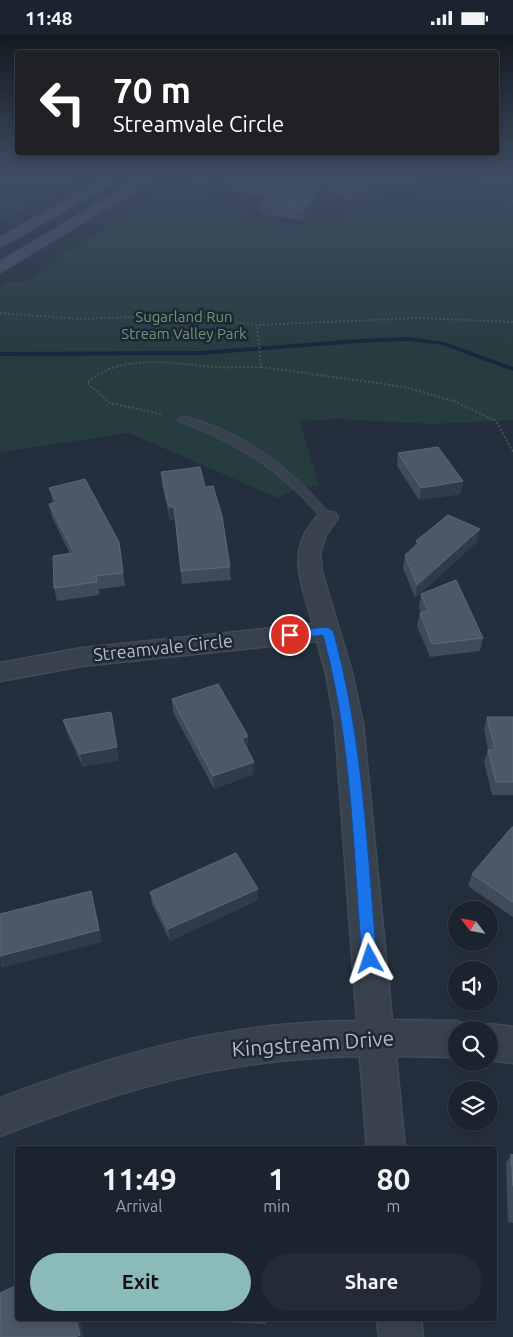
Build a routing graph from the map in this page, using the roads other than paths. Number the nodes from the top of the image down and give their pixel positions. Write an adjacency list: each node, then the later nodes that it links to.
1 (11, 237): 3 (main road)
2 (52, 237): 4 (main road)
3 (0, 243)
4 (0, 268)
5 (183, 419): 6 (lane)
6 (327, 518): 7 (street)
7 (327, 631): 8 (street, Streamvale Circle); 9 (street)
8 (0, 672)
9 (377, 1037): 10 (street, Kingstream Drive); 13 (street, Kingstream Drive); 14 (street)
10 (448, 1039)
11 (498, 1043): 12 (street)
12 (513, 1045)
13 (0, 1117)
14 (386, 1146)
15 (400, 1321): 16 (street)
16 (401, 1337)

